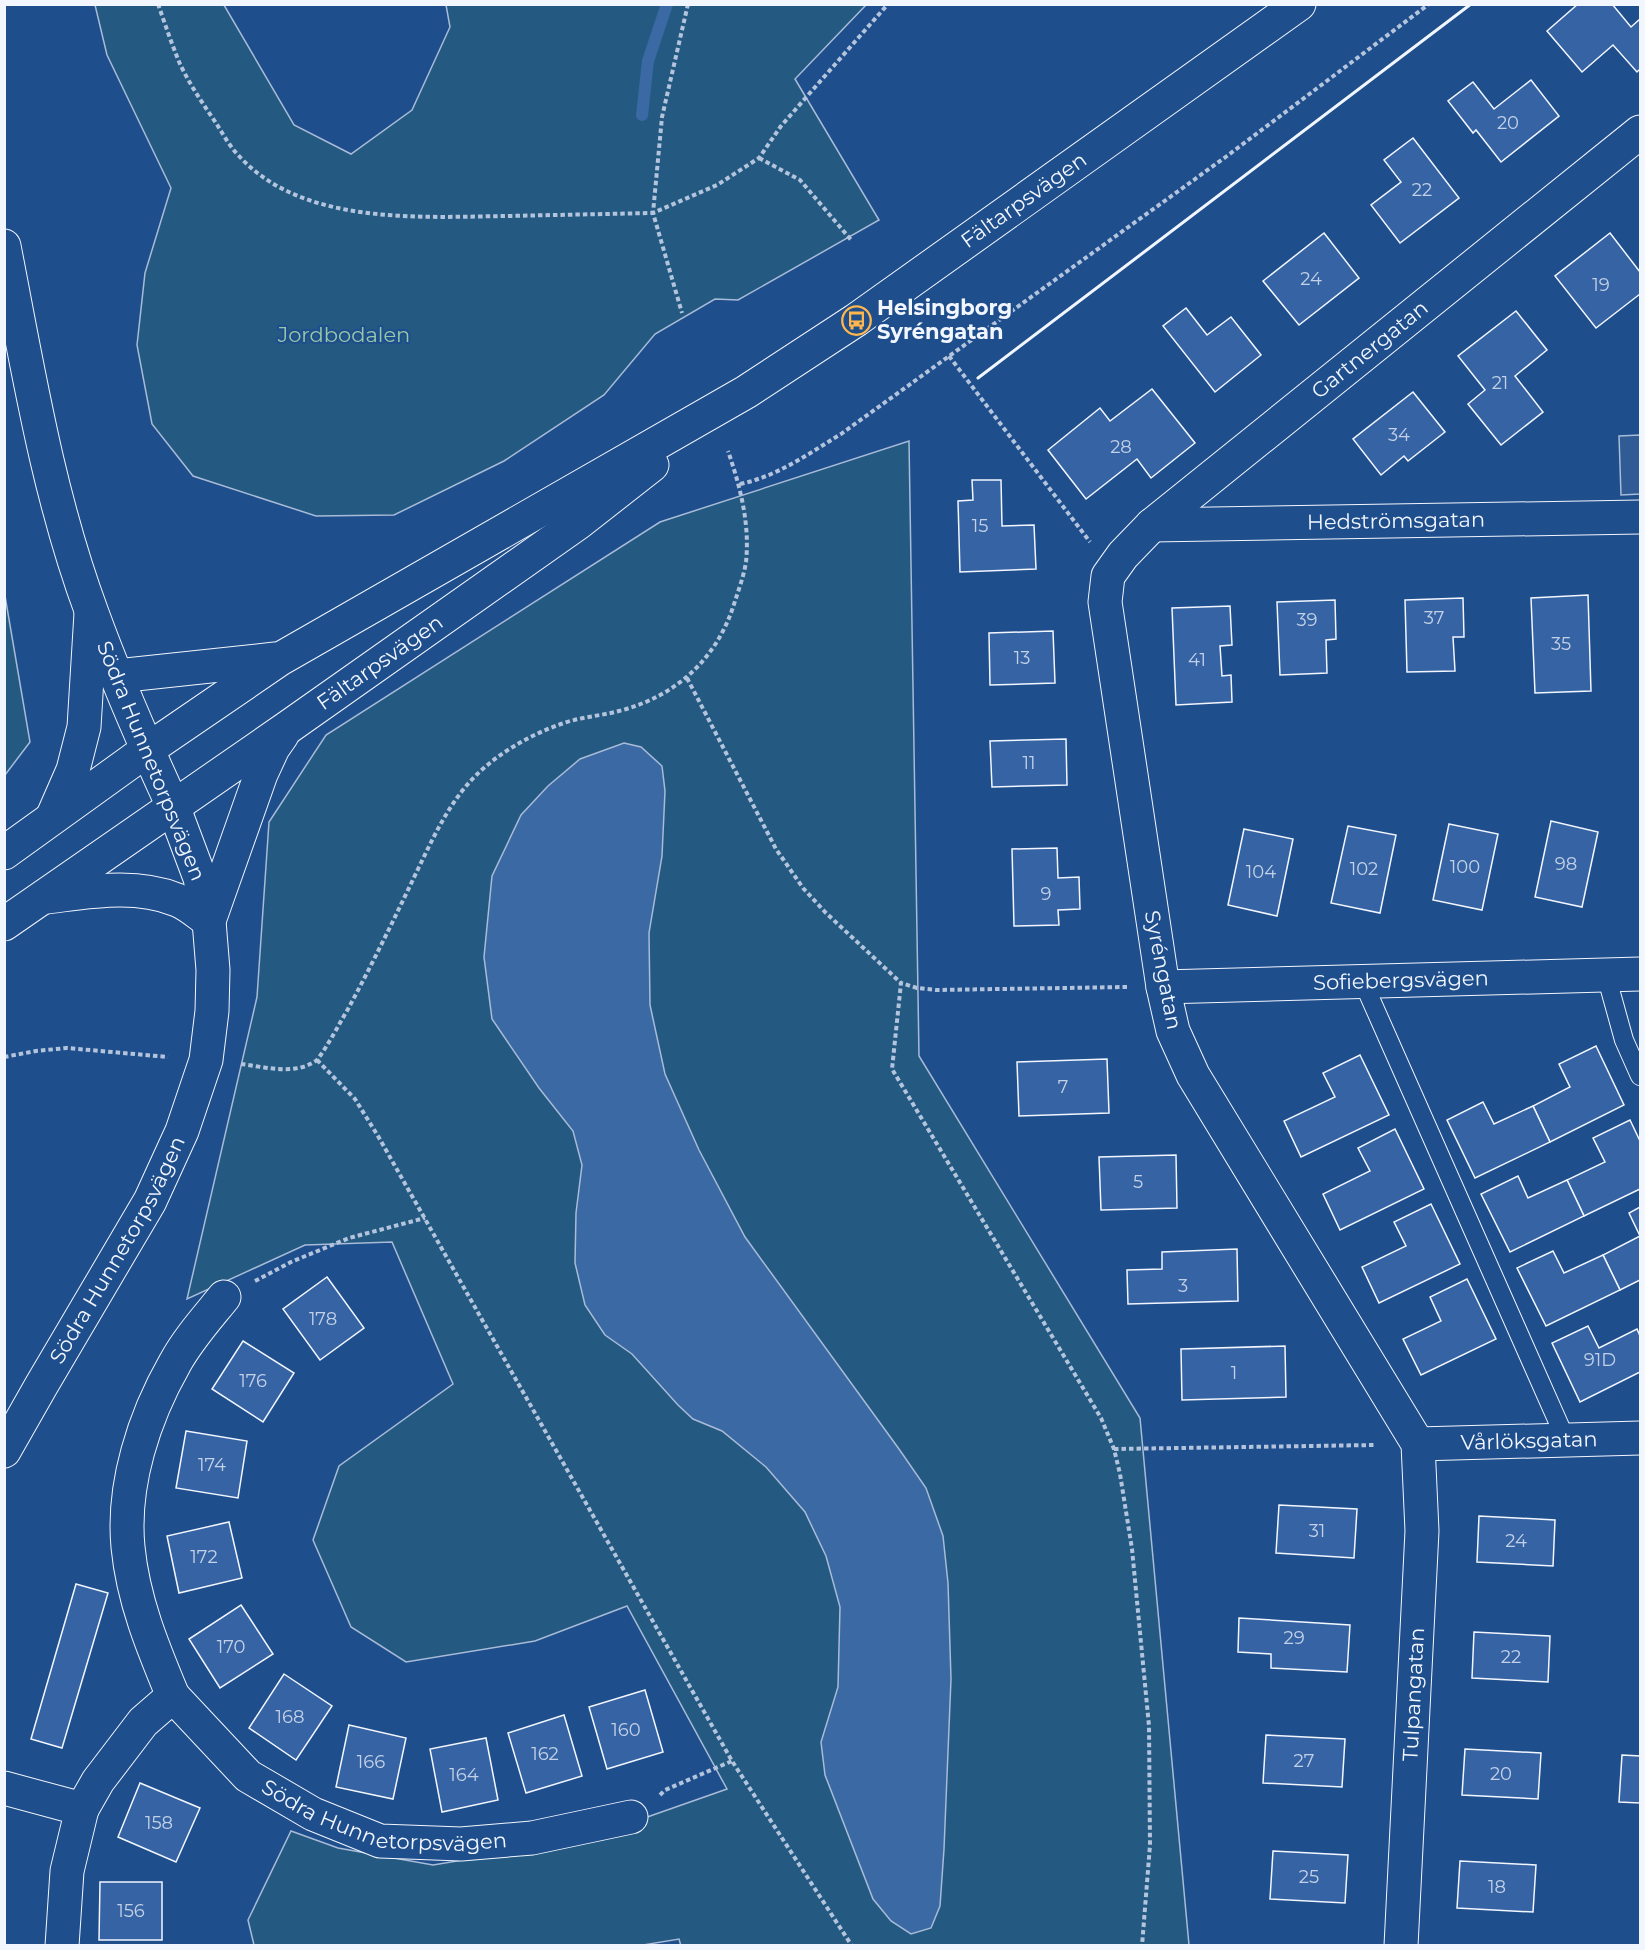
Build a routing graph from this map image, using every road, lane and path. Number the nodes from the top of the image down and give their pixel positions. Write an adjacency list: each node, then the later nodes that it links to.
1 (158, 4): 8 (path)
2 (688, 4): 8 (path)
3 (888, 4): 7 (path)
4 (1299, 4): 13 (street, Fältarpsvägen)
5 (1429, 4): 12 (path)
6 (1641, 132): 17 (street, Gartnergatan)
7 (759, 158): 8 (path); 9 (path)
8 (653, 213): 11 (path)
9 (852, 241)
10 (4, 246): 19 (street, Södra Hunnetorpsvägen)
11 (682, 313)
12 (949, 356): 15 (path); 18 (path)
13 (746, 392): 20 (street, Fältarpsvägen); 23 (street, Fältarpsvägen)
14 (728, 451): 15 (path)
15 (740, 484): 22 (path)
16 (1641, 517): 17 (street, Hedströmsgatan)
17 (1152, 525): 18 (street, Gartnergatan)
18 (1113, 569): 35 (street, Syréngatan)
19 (91, 612): 21 (street, Södra Hunnetorpsvägen); 26 (street)
20 (280, 659): 21 (street); 24 (street, Fältarpsvägen)
21 (117, 676): 24 (street, Södra Hunnetorpsvägen)
22 (687, 678): 34 (path); 38 (path)
23 (287, 728): 25 (street, Fältarpsvägen); 29 (street)
24 (147, 750): 25 (street, Södra Hunnetorpsvägen); 26 (street, Fältarpsvägen)
25 (173, 806): 28 (street, Fältarpsvägen); 29 (street, Södra Hunnetorpsvägen)
26 (51, 819): 27 (street, Fältarpsvägen)
27 (4, 853)
28 (41, 898): 29 (street); 30 (street, Fältarpsvägen)
29 (208, 921): 37 (street, Södra Hunnetorpsvägen)
30 (4, 924)
31 (1641, 974): 32 (street, Sofiebergsvägen)
32 (1606, 975): 33 (street, Sofiebergsvägen); 39 (lane)
33 (1363, 982): 35 (street, Sofiebergsvägen); 43 (lane)
34 (901, 983): 35 (path); 45 (path)
35 (1163, 987): 44 (street, Syréngatan)
36 (4, 1058): 37 (path)
37 (206, 1060): 38 (path); 46 (street, Södra Hunnetorpsvägen)
38 (317, 1060): 40 (path)
39 (1641, 1076)
40 (425, 1218): 41 (path); 48 (path)
41 (224, 1297): 47 (street, Södra Hunnetorpsvägen)
42 (1641, 1438): 43 (street, Vårlöksgatan)
43 (1566, 1440): 44 (street, Vårlöksgatan)
44 (1418, 1444): 45 (path); 55 (street, Tulpangatan)
45 (1114, 1449): 54 (path)
46 (4, 1451)
47 (173, 1696): 50 (street); 51 (street, Södra Hunnetorpsvägen)
48 (732, 1761): 51 (path); 53 (path)
49 (4, 1788): 50 (street)
50 (82, 1809): 52 (street)
51 (632, 1817)
52 (62, 1946)
53 (852, 1946)
54 (1142, 1946)
55 (1401, 1946)

